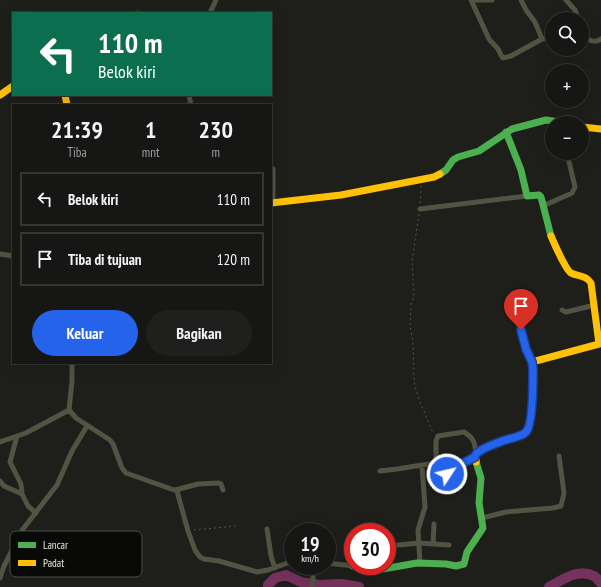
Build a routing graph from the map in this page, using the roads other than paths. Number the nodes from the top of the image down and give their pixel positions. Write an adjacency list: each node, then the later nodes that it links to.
1 (216, 0): 5 (street)
2 (492, 0): 8 (street)
3 (521, 0): 8 (street)
4 (566, 0): 6 (street)
5 (210, 12)
6 (576, 12)
7 (545, 38): 8 (street)
8 (542, 39)
9 (601, 39): 10 (street)
10 (589, 40)
11 (12, 87): 12 (street)
12 (0, 95)
13 (545, 121): 16 (street)
14 (589, 128): 15 (street)
15 (601, 129)
16 (506, 132): 19 (street); 20 (street)
17 (568, 160): 21 (street)
18 (273, 169): 20 (street)
19 (527, 196): 21 (street); 22 (street)
20 (272, 203)
21 (543, 206): 25 (street)
22 (420, 209)
23 (0, 254): 24 (street)
24 (12, 256)
25 (595, 306): 26 (street); 28 (street)
26 (562, 310)
27 (519, 326): 29 (street)
28 (600, 344): 29 (street)
29 (532, 362): 35 (street)
30 (72, 364): 31 (street)
31 (69, 410): 32 (street); 33 (street)
32 (87, 426): 41 (street); 44 (street)
33 (17, 436): 34 (street); 43 (street)
34 (0, 442)
35 (476, 456): 37 (street); 40 (street); 45 (street)
36 (559, 456): 45 (street)
37 (422, 465): 38 (street); 49 (street)
38 (380, 471)
39 (0, 480): 43 (street)
40 (450, 483)
41 (175, 490): 42 (street); 57 (street)
42 (222, 490)
43 (22, 494): 44 (street)
44 (36, 513): 48 (street)
45 (482, 518): 54 (street)
46 (434, 524): 50 (street)
47 (267, 529): 57 (street)
48 (23, 531)
49 (419, 543): 50 (street); 51 (street); 54 (street)
50 (433, 544): 52 (street)
51 (398, 545)
52 (449, 546)
53 (10, 555): 59 (street)
54 (420, 563): 56 (street)
55 (284, 564): 57 (street)
56 (396, 567)
57 (275, 568)
58 (313, 575): 60 (street)
59 (0, 578)
60 (312, 587)

